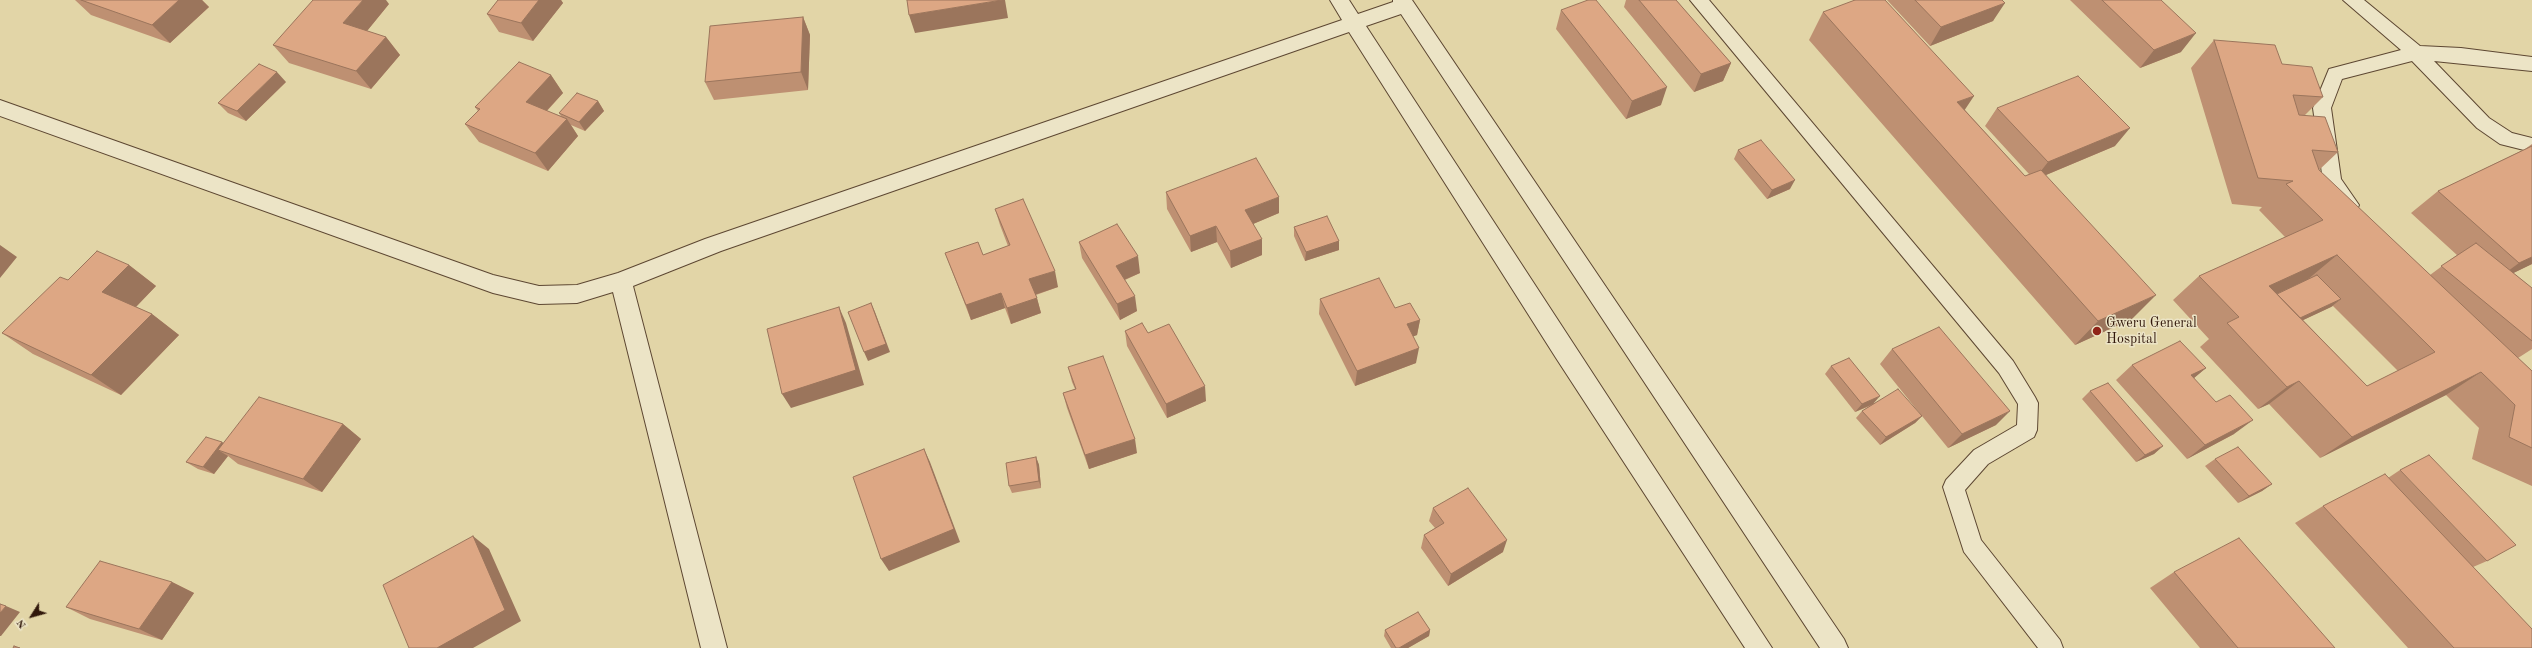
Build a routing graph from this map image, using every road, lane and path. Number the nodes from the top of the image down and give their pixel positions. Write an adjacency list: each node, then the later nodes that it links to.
1 (1340, 0): 5 (street)
2 (1699, 0): 15 (lane)
3 (2352, 0): 6 (lane)
4 (1403, 3): 5 (street); 14 (street)
5 (1354, 23): 11 (street); 13 (street)
6 (2416, 54): 7 (lane); 9 (lane); 10 (lane)
7 (2532, 64)
8 (0, 108): 11 (street)
9 (2532, 144)
10 (2359, 218)
11 (621, 282): 12 (street)
12 (714, 648)
13 (1759, 648)
14 (1835, 648)
15 (2052, 648)

